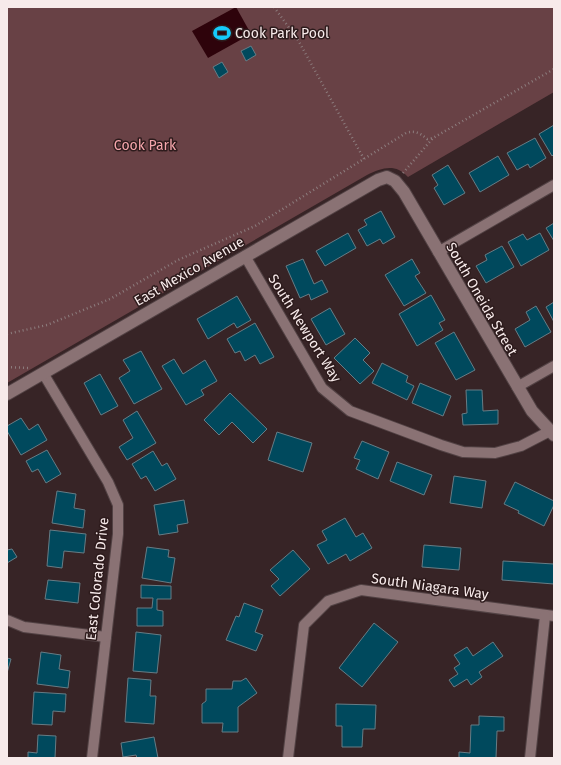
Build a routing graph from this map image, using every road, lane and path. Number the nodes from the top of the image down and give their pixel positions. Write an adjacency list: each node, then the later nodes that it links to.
1 (274, 7): 4 (path)
2 (554, 70): 3 (path)
3 (432, 138): 4 (path); 5 (path)
4 (364, 158): 9 (path)
5 (391, 179): 7 (street, South Oneida Street); 8 (street, East Mexico Avenue)
6 (554, 185): 7 (street)
7 (438, 252): 12 (street, South Oneida Street)
8 (245, 256): 11 (street, East Mexico Avenue); 14 (street, South Newport Way)
9 (7, 334)
10 (554, 366): 12 (street)
11 (43, 373): 13 (street, East Mexico Avenue); 17 (street, East Colorado Drive)
12 (517, 387): 14 (street, South Oneida Street)
13 (7, 394)
14 (552, 433)
15 (550, 616): 19 (street, South Niagara Way); 20 (street)
16 (7, 620): 17 (street)
17 (106, 637): 18 (street, East Colorado Drive)
18 (92, 758)
19 (288, 758)
20 (530, 758)

